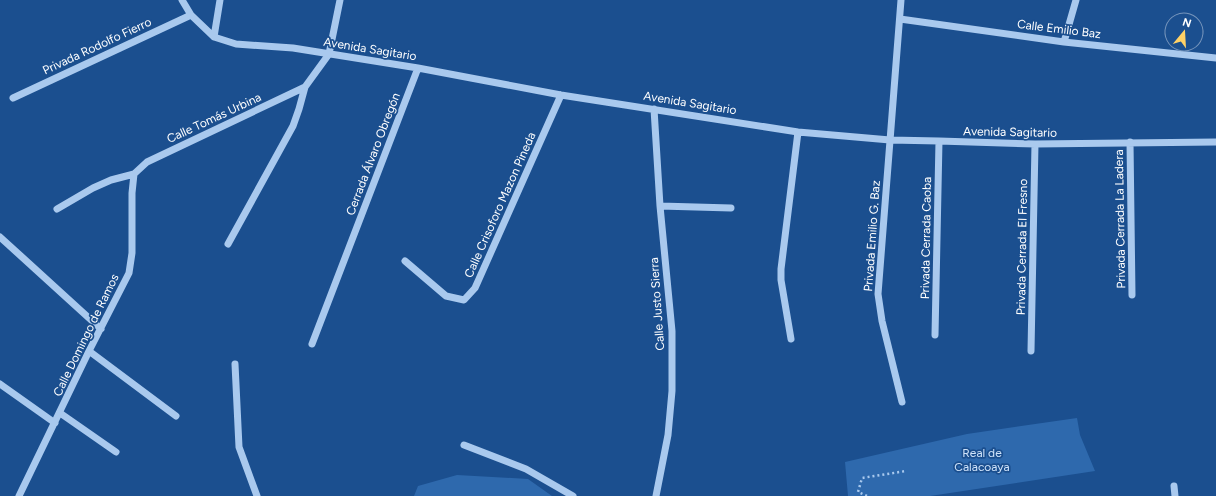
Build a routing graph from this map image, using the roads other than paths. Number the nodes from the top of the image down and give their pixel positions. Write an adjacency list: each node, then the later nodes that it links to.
1 (182, 0): 6 (street, Avenida Sagitario)
2 (220, 0): 8 (street)
3 (340, 0): 10 (street)
4 (901, 0): 7 (street, Privada Emilio G. Baz)
5 (1076, 0): 9 (street)
6 (191, 15): 8 (street, Avenida Sagitario); 15 (street, Privada Rodolfo Fierro)
7 (900, 19): 9 (street, Calle Emilio Baz); 18 (street, Privada Emilio G. Baz)
8 (214, 37): 10 (street, Avenida Sagitario)
9 (1064, 42): 11 (street, Calle Emilio Baz)
10 (329, 54): 12 (street, Avenida Sagitario); 13 (street)
11 (1216, 58)
12 (418, 68): 14 (street, Avenida Sagitario); 34 (street, Cerrada Álvaro Obregón)
13 (305, 87): 23 (street, Calle Tomás Urbina); 28 (street)
14 (561, 94): 16 (street, Avenida Sagitario); 29 (street, Calle Crisoforo Mazon Pineda)
15 (13, 98)
16 (654, 109): 17 (street, Avenida Sagitario); 24 (street, Calle Justo Sierra)
17 (798, 132): 18 (street, Avenida Sagitario); 33 (street)
18 (890, 140): 19 (street, Avenida Sagitario); 39 (street, Privada Emilio G. Baz)
19 (938, 142): 22 (street, Avenida Sagitario); 32 (street, Privada Cerrada Caoba)
20 (1130, 142): 21 (street, Avenida Sagitario); 22 (street, Avenida Sagitario); 30 (street, Privada Cerrada La Ladera)
21 (1216, 142)
22 (1035, 144): 36 (street, Privada Cerrada El Fresno)
23 (134, 174): 26 (street); 31 (street, Calle Domingo de Ramos)
24 (660, 206): 25 (street); 49 (street, Calle Justo Sierra)
25 (731, 208)
26 (57, 209)
27 (0, 237): 31 (street)
28 (228, 244)
29 (405, 261)
30 (1132, 295)
31 (100, 329): 35 (street, Calle Domingo de Ramos)
32 (935, 335)
33 (791, 339)
34 (312, 344)
35 (89, 351): 40 (street, Calle Domingo de Ramos); 41 (street)
36 (1032, 351)
37 (235, 364): 47 (street)
38 (0, 384): 42 (street)
39 (902, 402)
40 (60, 414): 42 (street, Calle Domingo de Ramos); 44 (street)
41 (176, 416)
42 (55, 422): 46 (street, Calle Domingo de Ramos)
43 (464, 445): 48 (street)
44 (116, 452)
45 (1174, 486): 50 (street)
46 (19, 496)
47 (257, 496)
48 (573, 496)
49 (656, 496)
50 (1174, 496)

